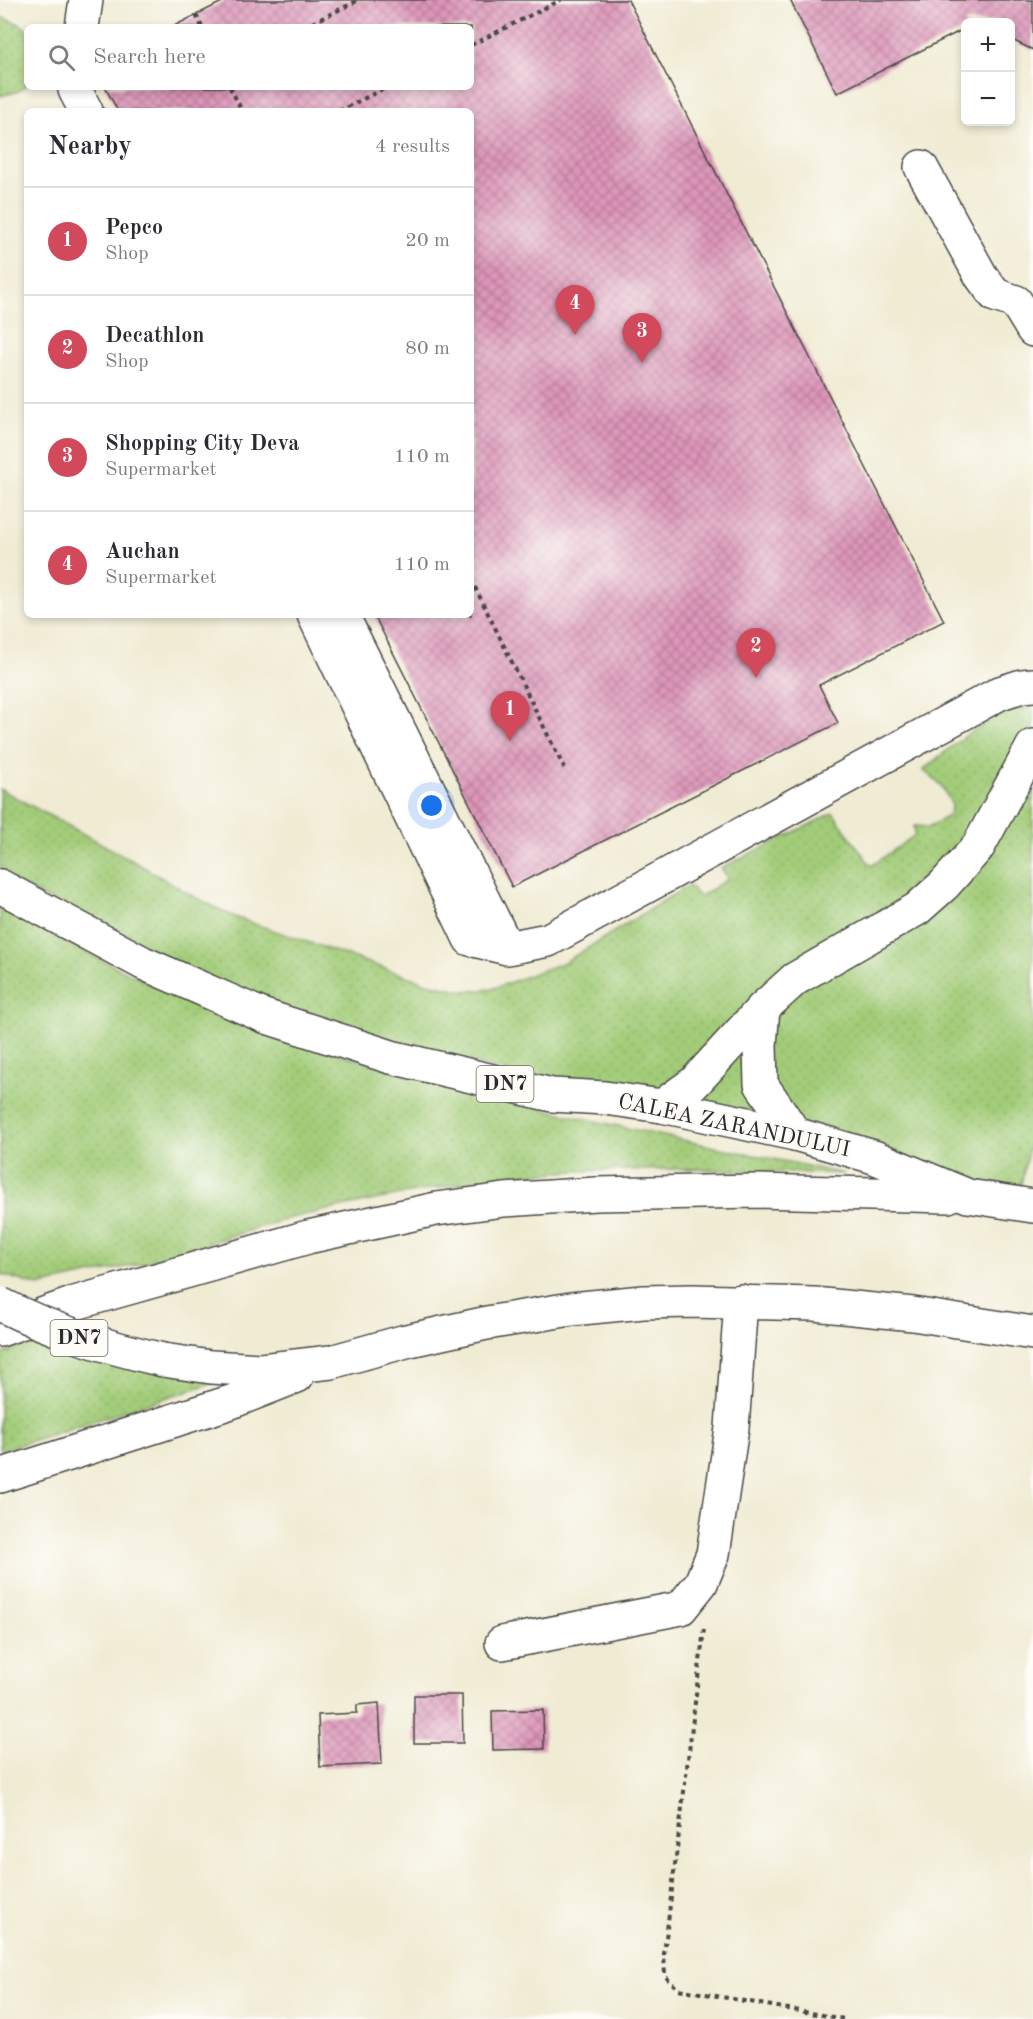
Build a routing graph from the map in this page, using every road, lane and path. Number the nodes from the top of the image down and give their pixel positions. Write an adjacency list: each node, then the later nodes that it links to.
1 (65, 0): 6 (main road)
2 (86, 0): 7 (main road)
3 (359, 0): 9 (path)
4 (561, 0): 10 (path)
5 (196, 15): 8 (path)
6 (65, 24)
7 (82, 24)
8 (200, 24)
9 (310, 24)
10 (474, 44)
11 (61, 90): 15 (main road)
12 (75, 90): 16 (main road)
13 (232, 90): 17 (path)
14 (381, 90): 18 (path)
15 (68, 108)
16 (84, 108)
17 (240, 108)
18 (345, 108)
19 (921, 167): 20 (main road)
20 (1025, 297): 21 (main road)
21 (1033, 330)
22 (474, 585): 27 (path)
23 (315, 618): 29 (main road)
24 (343, 618): 29 (main road)
25 (1033, 685): 29 (main road)
26 (1033, 746): 30 (main road)
27 (564, 768)
28 (0, 886): 31 (main road, CALEA ZARANDULUI / DN7)
29 (507, 948)
30 (763, 1008): 31 (main road); 32 (main road)
31 (662, 1106): 32 (main road, CALEA ZARANDULUI / DN7)
32 (795, 1134): 33 (main road, CALEA ZARANDULUI / DN7)
33 (968, 1196): 34 (main road, CALEA ZARANDULUI / DN7); 37 (main road)
34 (1033, 1206)
35 (741, 1301): 38 (main road, DN7); 39 (main road, DN7); 42 (main road)
36 (0, 1304): 39 (main road, DN7, bridge)
37 (0, 1330)
38 (1033, 1333)
39 (330, 1362): 40 (main road)
40 (0, 1476)
41 (704, 1624): 43 (path)
42 (502, 1643)
43 (844, 2019)

